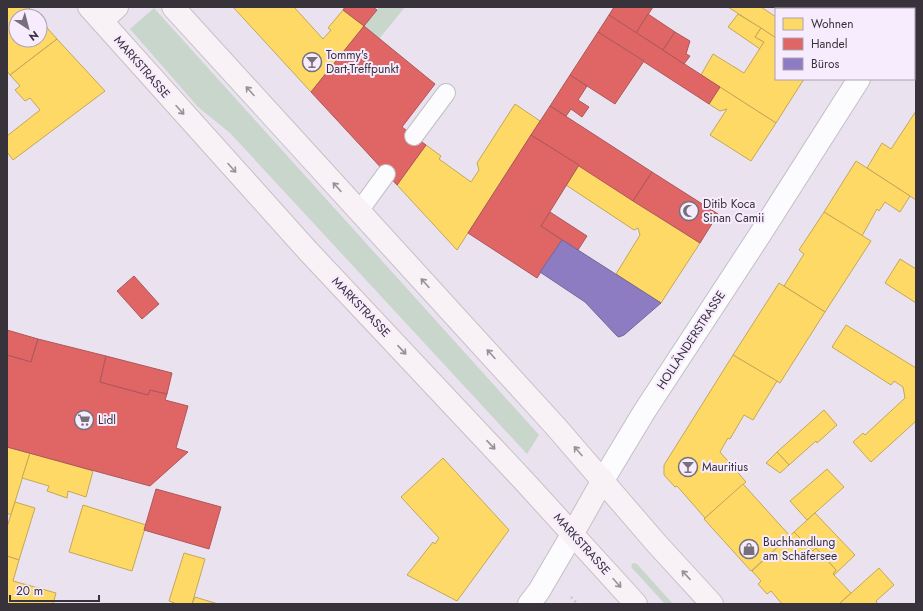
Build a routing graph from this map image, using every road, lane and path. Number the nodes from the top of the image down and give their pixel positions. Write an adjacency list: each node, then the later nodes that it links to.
1 (173, 7): 7 (main road, one-way to 1)
2 (102, 12): 9 (main road, MARKSTRASSE, one-way to 9)
3 (858, 80): 8 (street, HOLLÄNDERSTRASSE)
4 (446, 93): 5 (lane)
5 (414, 136)
6 (386, 174): 7 (lane)
7 (359, 211): 8 (main road, one-way to 7)
8 (604, 480): 9 (main road, HOLLÄNDERSTRASSE); 14 (main road, one-way to 8)
9 (573, 533): 11 (street, HOLLÄNDERSTRASSE); 13 (main road, MARKSTRASSE, one-way to 13)
10 (571, 597): 12 (path)
11 (529, 604)
12 (578, 604)
13 (636, 604)
14 (712, 604)

